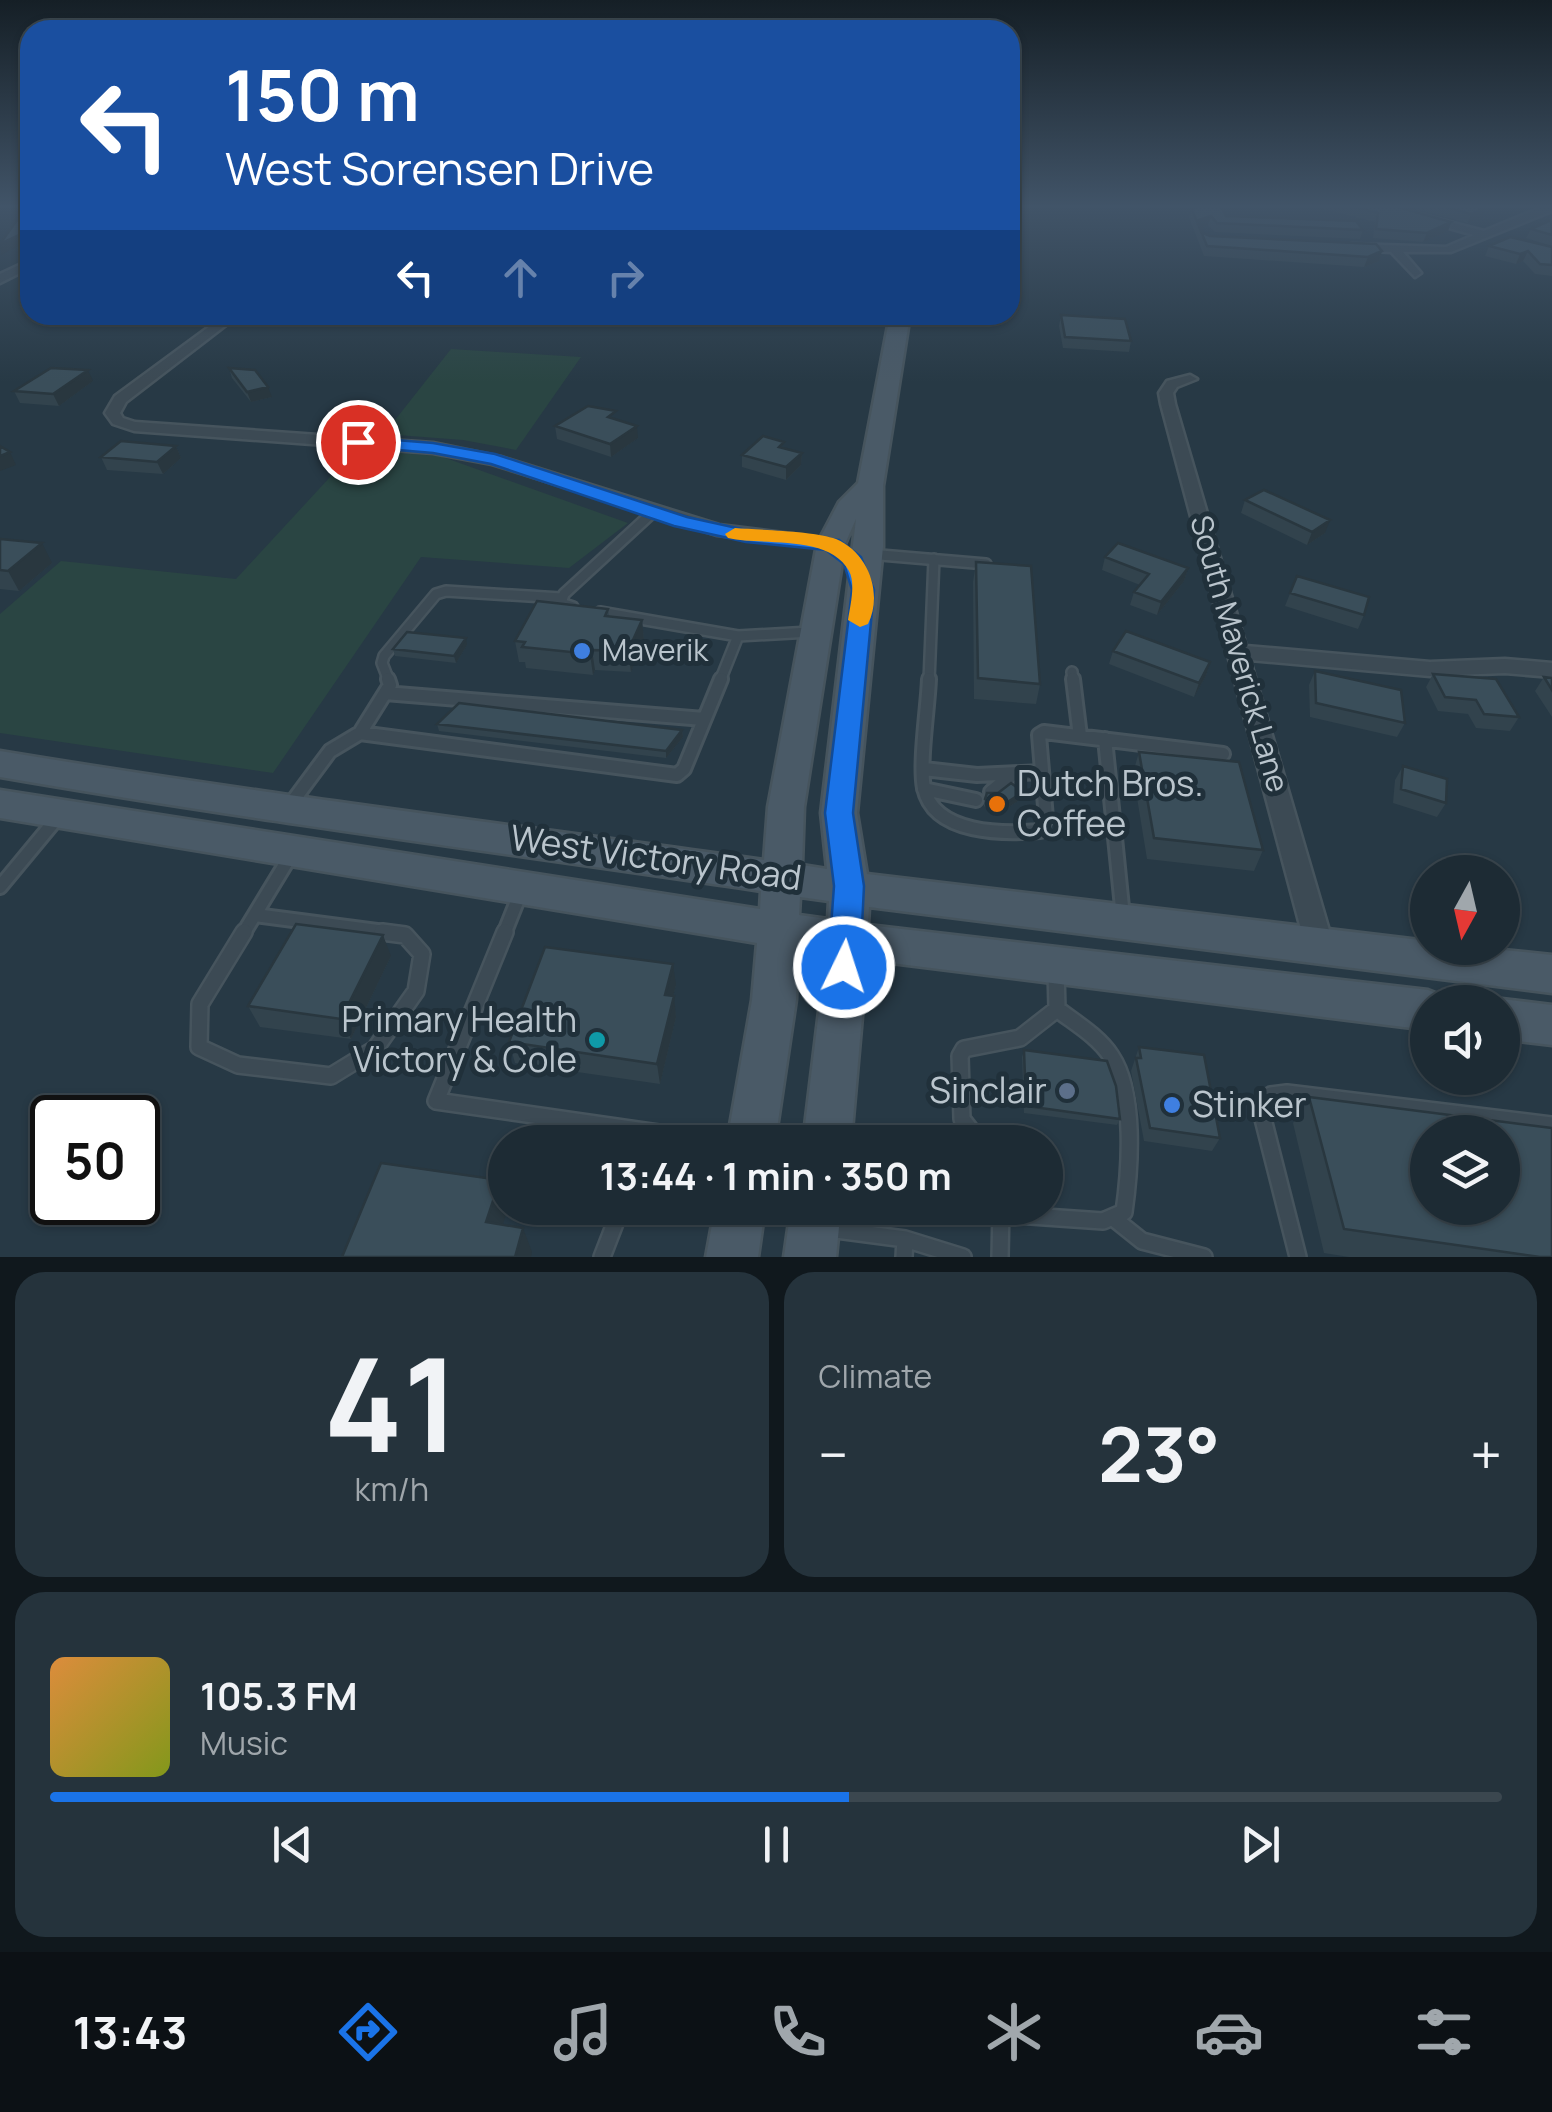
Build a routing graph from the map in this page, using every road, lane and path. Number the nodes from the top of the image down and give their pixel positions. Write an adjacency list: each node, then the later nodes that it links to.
1 (1408, 265): 2 (street)
2 (1415, 273)
3 (219, 325): 7 (street)
4 (897, 325): 6 (main road)
5 (1190, 379): 16 (street, South Maverick Lane)
6 (870, 486): 8 (main road); 9 (main road)
7 (653, 512): 8 (street); 13 (lane)
8 (831, 544): 12 (main road); 14 (main road)
9 (868, 554): 10 (lane); 12 (main road)
10 (934, 559): 11 (lane); 26 (lane)
11 (1008, 565)
12 (863, 590): 37 (main road)
13 (561, 598): 15 (lane); 19 (lane)
14 (816, 632): 15 (lane); 36 (main road)
15 (738, 636): 20 (lane)
16 (1240, 652): 17 (street); 44 (street, South Maverick Lane)
17 (1552, 670)
18 (1072, 672): 22 (lane)
19 (385, 692): 20 (lane); 21 (lane)
20 (704, 719): 21 (lane)
21 (360, 734): 33 (lane)
22 (1080, 736): 23 (lane); 27 (lane)
23 (1105, 739): 24 (lane); 41 (lane)
24 (1223, 754)
25 (0, 764): 33 (main road, West Victory Road)
26 (924, 768): 28 (lane); 29 (lane)
27 (1042, 772): 28 (lane); 29 (lane)
28 (1014, 774): 30 (lane)
29 (924, 789): 31 (lane)
30 (991, 792)
31 (976, 800)
32 (0, 804): 34 (main road, West Victory Road)
33 (288, 808): 36 (main road, West Victory Road)
34 (59, 816): 35 (main road, West Victory Road); 38 (lane)
35 (292, 854): 39 (main road, West Victory Road); 40 (lane)
36 (782, 876): 37 (main road, West Victory Road); 42 (main road)
37 (849, 886): 41 (main road, West Victory Road); 43 (main road)
38 (0, 887)
39 (522, 889): 42 (main road, West Victory Road); 51 (lane)
40 (255, 915): 40 (lane)
41 (1124, 920): 44 (main road, West Victory Road)
42 (779, 928): 43 (main road, West Victory Road); 52 (main road)
43 (848, 940): 45 (main road, West Victory Road); 53 (main road)
44 (1319, 944): 46 (main road, West Victory Road)
45 (1056, 965): 47 (main road, West Victory Road); 48 (lane)
46 (1552, 974)
47 (1410, 1008)
48 (1057, 1009): 54 (lane); 56 (lane)
49 (1520, 1021): 50 (main road)
50 (1552, 1025)
51 (584, 1125)
52 (754, 1125)
53 (829, 1125)
54 (966, 1125)
55 (1552, 1125): 68 (lane)
56 (1112, 1216): 57 (lane); 67 (lane)
57 (1063, 1217)
58 (614, 1225): 63 (lane)
59 (737, 1225): 64 (main road)
60 (1001, 1225): 66 (lane)
61 (813, 1230): 62 (lane)
62 (904, 1248): 65 (lane)
63 (602, 1257)
64 (732, 1257)
65 (963, 1257)
66 (1000, 1257)
67 (1204, 1257)
68 (1298, 1257)

